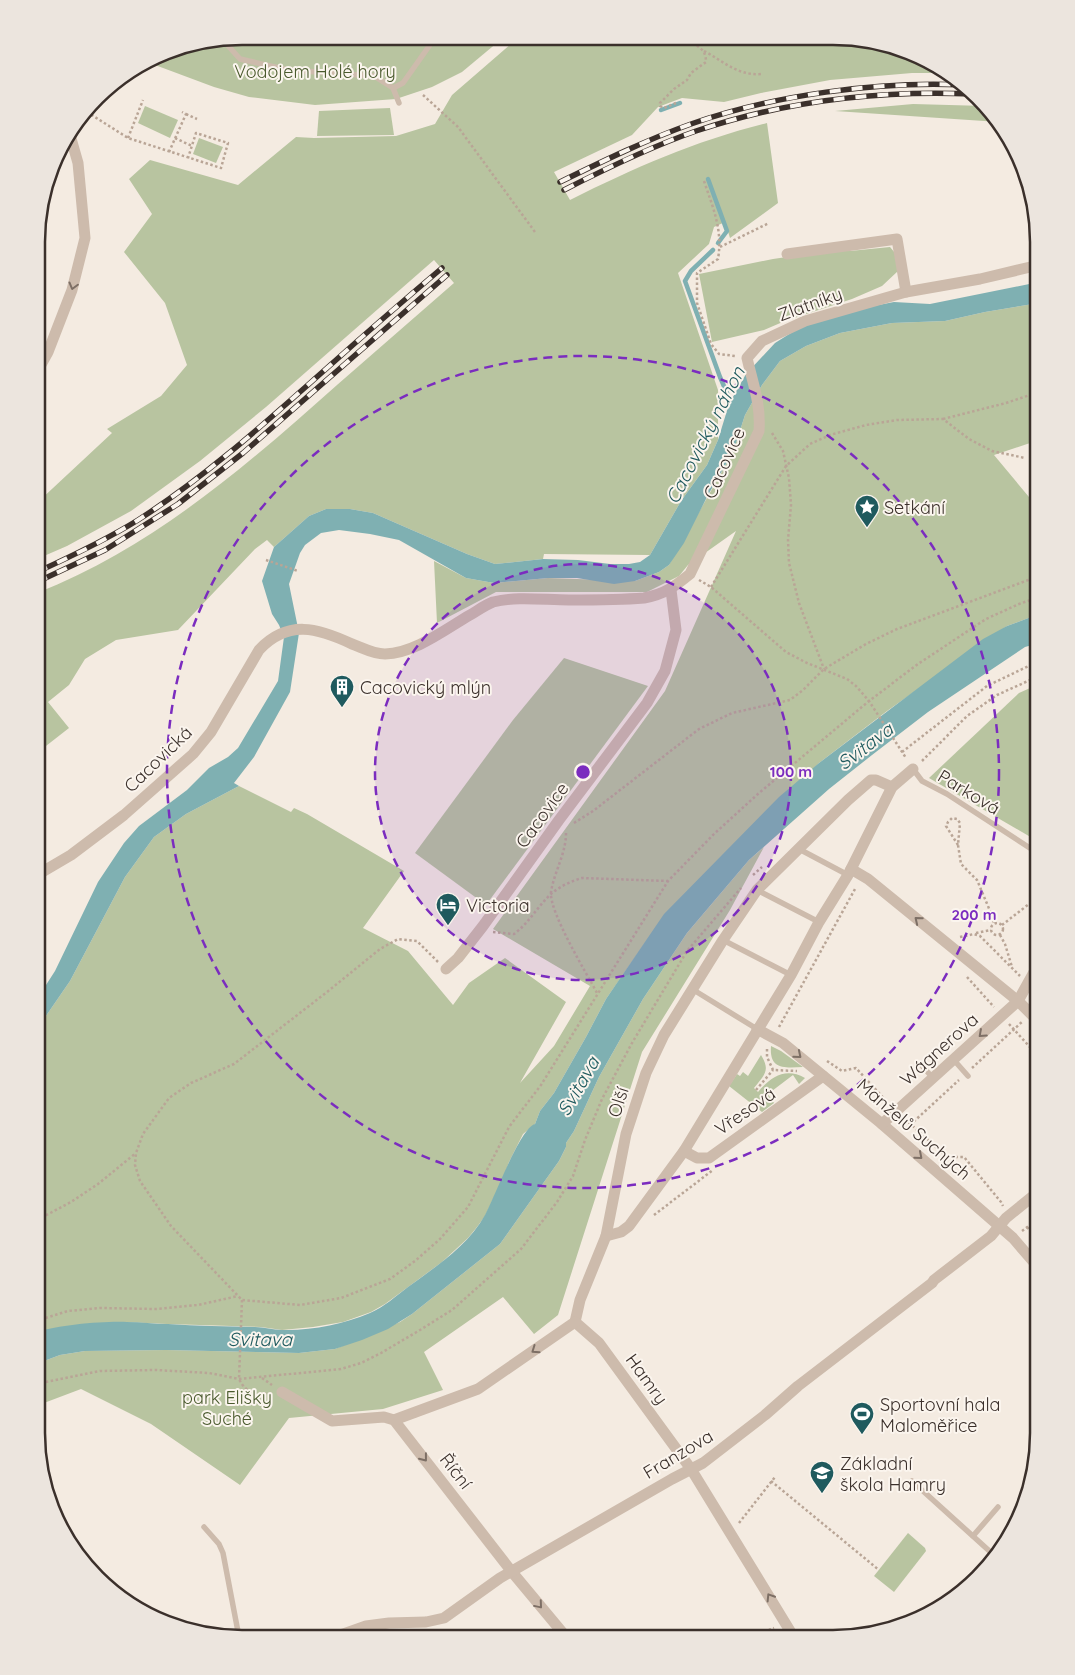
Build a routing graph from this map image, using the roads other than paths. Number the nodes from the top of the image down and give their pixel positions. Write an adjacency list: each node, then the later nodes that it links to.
1 (228, 45): 3 (lane)
2 (430, 45): 3 (lane)
3 (393, 88): 4 (lane)
4 (399, 102)
5 (72, 142): 9 (street, one-way to 9)
6 (787, 254): 8 (street)
7 (1030, 267): 8 (street, Zlatníky)
8 (906, 292): 10 (street, Zlatníky)
9 (45, 357)
10 (757, 394): 11 (street, Cacovice)
11 (671, 590): 12 (street, Cacovice); 22 (street, Cacovice)
12 (300, 628): 17 (street, Cacovická)
13 (913, 769): 14 (street); 16 (lane, Parková)
14 (892, 787): 15 (street, Olší); 18 (street)
15 (799, 849): 18 (lane); 19 (street, Olší)
16 (1030, 849)
17 (45, 871)
18 (850, 872): 20 (street); 26 (street, one-way to 18)
19 (756, 890): 20 (lane); 21 (street, Olší)
20 (819, 922): 23 (street)
21 (723, 940): 23 (lane); 25 (street, Olší)
22 (446, 969)
23 (790, 975): 28 (street)
24 (1030, 979): 26 (street, Wágnerova)
25 (692, 989): 28 (lane); 38 (street, Olší)
26 (1018, 1001): 27 (street); 29 (street, Wágnerova, one-way to 29)
27 (1030, 1013)
28 (757, 1029): 33 (street, Manželů Suchých, one-way to 33); 35 (street)
29 (953, 1059): 31 (lane); 32 (street, Wágnerova)
30 (923, 1067): 32 (lane)
31 (968, 1076)
32 (933, 1078): 34 (street, Wágnerova)
33 (820, 1079): 34 (street, Manželů Suchých); 35 (street, Vřesová)
34 (882, 1124): 37 (street, Manželů Suchých, one-way to 37)
35 (684, 1151): 38 (street)
36 (1030, 1199): 37 (street)
37 (999, 1226): 39 (street, Manželů Suchých); 43 (street, Franzova)
38 (606, 1236): 40 (street, Olší)
39 (1030, 1258)
40 (575, 1322): 42 (street, one-way to 42); 43 (street, Hamry)
41 (282, 1392): 42 (street)
42 (394, 1420): 49 (street, Říční, one-way to 49)
43 (691, 1469): 49 (street, Franzova); 53 (street, Hamry, one-way to 43)
44 (912, 1481): 47 (lane)
45 (998, 1507): 47 (lane)
46 (204, 1527): 50 (lane)
47 (973, 1536): 48 (lane)
48 (990, 1552)
49 (512, 1572): 51 (street, Franzova); 52 (street, Říční, one-way to 52)
50 (238, 1630)
51 (355, 1630)
52 (560, 1630)
53 (790, 1630)

